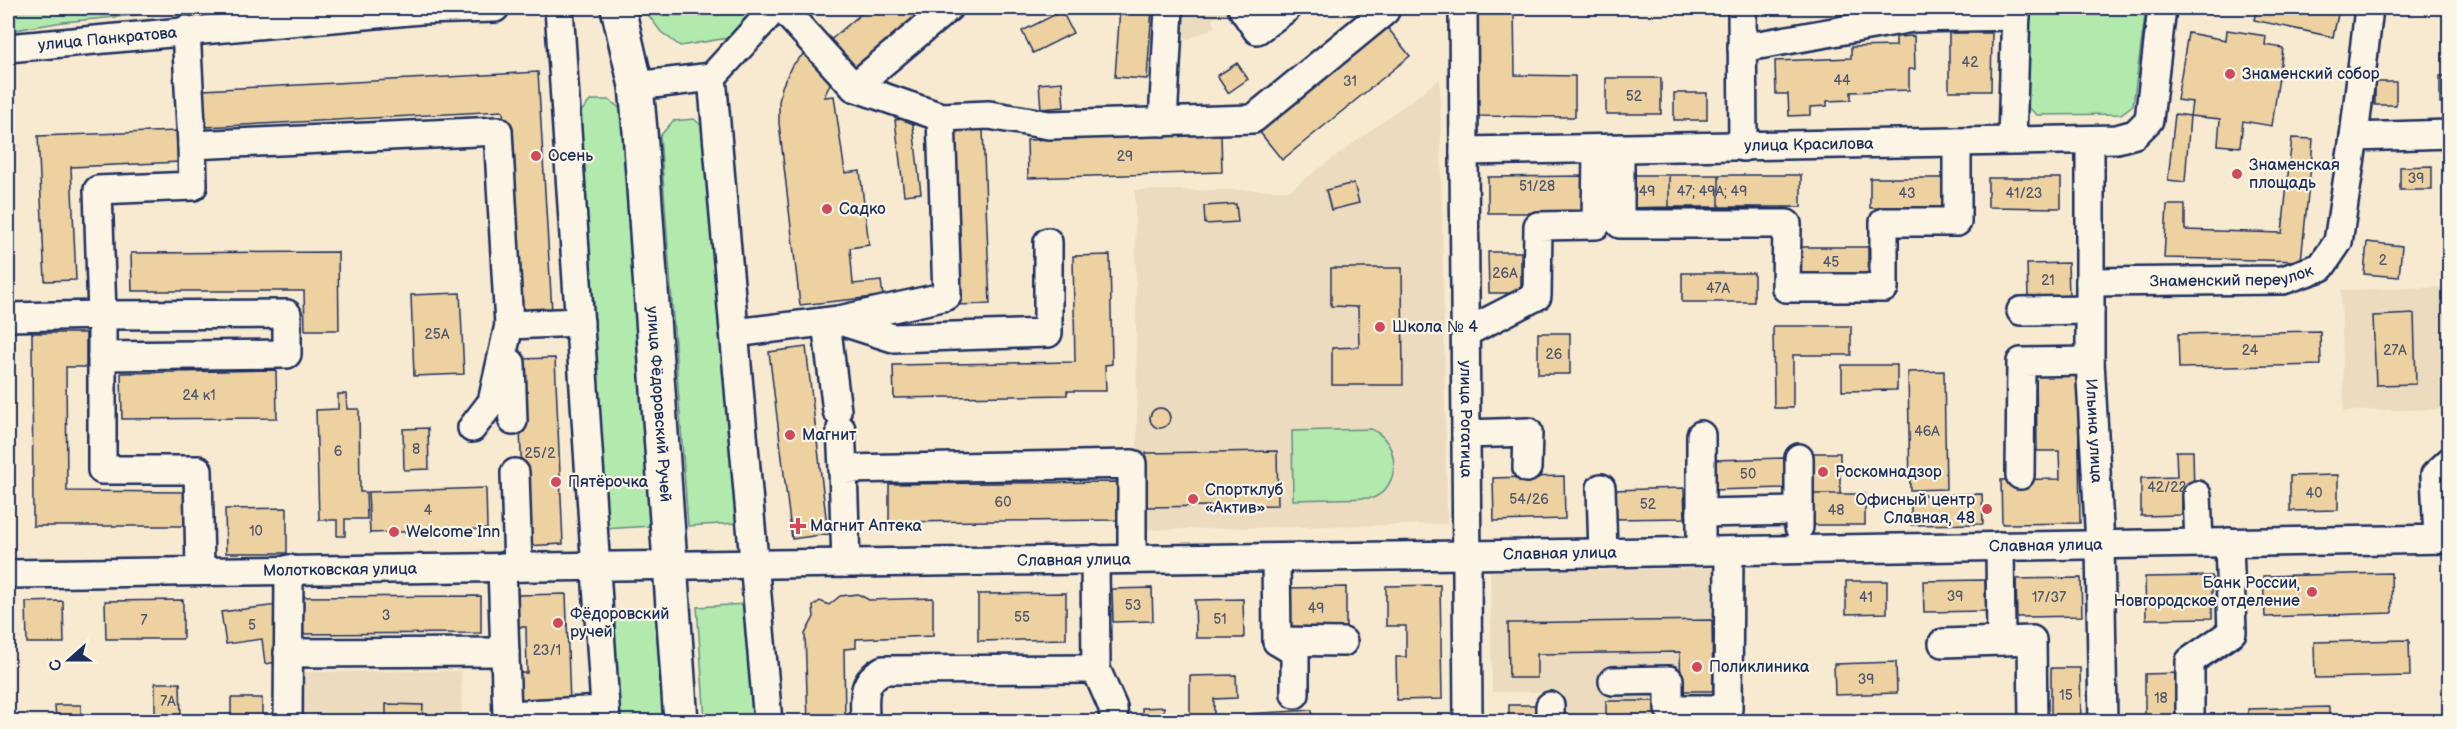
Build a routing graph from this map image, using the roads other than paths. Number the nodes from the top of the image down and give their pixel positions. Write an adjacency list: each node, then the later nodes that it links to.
1 (495, 8): 16 (street, улица Панкратова)
2 (559, 8): 40 (street)
3 (618, 8): 20 (main road, улица Фёдоровский Ручей)
4 (775, 8): 19 (street)
5 (782, 8): 21 (street)
6 (948, 8): 21 (street)
7 (1169, 8): 23 (street)
8 (1242, 8): 9 (street)
9 (1287, 8)
10 (1382, 8): 23 (street)
11 (1463, 8): 32 (street, улица Рогатица)
12 (1742, 8): 18 (street)
13 (2162, 8): 27 (street, улица Красилова)
14 (2369, 8): 25 (street, Знаменский переулок)
15 (2016, 12): 18 (street); 26 (street)
16 (186, 30): 17 (street, улица Панкратова); 29 (street)
17 (8, 48)
18 (1742, 48): 30 (street)
19 (712, 77): 20 (street); 42 (street)
20 (636, 87): 75 (main road, улица Фёдоровский Ручей)
21 (854, 87): 22 (street)
22 (941, 117): 23 (street); 39 (street)
23 (1163, 122)
24 (2450, 134): 25 (street)
25 (2354, 137): 34 (street, Знаменский переулок)
26 (2012, 140): 27 (street, улица Красилова); 28 (street, улица Красилова)
27 (2090, 140): 34 (street, Ильина улица)
28 (1957, 142): 30 (street, улица Красилова); 31 (street)
29 (192, 144): 37 (street); 41 (street)
30 (1743, 147): 31 (street, улица Красилова)
31 (1609, 149): 32 (street, улица Красилова); 43 (street)
32 (1464, 151): 43 (street, улица Рогатица)
33 (1048, 242): 39 (street)
34 (2090, 282): 35 (street, Ильина улица)
35 (2090, 310): 36 (street); 45 (street, Ильина улица)
36 (2021, 311)
37 (102, 315): 38 (street); 44 (street); 44 (street)
38 (8, 316)
39 (832, 321): 42 (street); 53 (street)
40 (579, 322): 41 (street); 77 (street)
41 (509, 325): 46 (street); 47 (street)
42 (735, 333): 74 (street)
43 (1465, 333): 48 (street, улица Рогатица)
44 (102, 356): 79 (street)
45 (2090, 361): 55 (street); 63 (street, Ильина улица)
46 (513, 421)
47 (472, 428)
48 (1466, 434): 52 (street); 69 (street, улица Рогатица)
49 (1701, 435): 59 (street)
50 (1799, 458): 58 (street)
51 (2450, 461): 60 (street)
52 (1527, 468)
53 (843, 469): 72 (street); 73 (street)
54 (515, 473): 76 (street)
55 (2020, 475)
56 (1601, 488): 68 (street)
57 (2197, 495): 61 (street)
58 (1799, 511): 59 (street); 65 (street)
59 (1701, 513): 67 (street)
60 (2444, 539): 62 (street, Славная улица)
61 (2199, 542): 62 (street, Славная улица); 63 (street, Славная улица)
62 (2229, 542): 99 (street)
63 (2100, 544): 64 (street, Славная улица); 98 (street, Ильина улица)
64 (2000, 546): 65 (street, Славная улица); 82 (street)
65 (1799, 549): 66 (street, Славная улица)
66 (1729, 550): 67 (street, Славная улица); 88 (street)
67 (1701, 551): 68 (street, Славная улица)
68 (1603, 553): 69 (street, Славная улица)
69 (1466, 555): 70 (street, Славная улица); 96 (street, улица Рогатица)
70 (1276, 558): 72 (street, Славная улица); 81 (street)
71 (1095, 559): 72 (street, Славная улица); 73 (street, Славная улица); 87 (street)
72 (1132, 559)
73 (846, 563): 74 (street, Славная улица)
74 (755, 564): 75 (street, Славная улица); 93 (street)
75 (671, 565): 77 (street, Молотковская улица); 92 (main road, улица Фёдоровский Ручей)
76 (510, 567): 77 (street, Молотковская улица); 78 (street, Молотковская улица); 85 (street)
77 (596, 567): 90 (street)
78 (289, 569): 79 (street, Молотковская улица); 86 (street)
79 (200, 570): 80 (street, Молотковская улица)
80 (8, 574)
81 (1277, 641): 83 (street); 89 (street)
82 (2001, 641): 84 (street); 97 (street)
83 (1343, 642)
84 (1943, 643)
85 (505, 652): 86 (street); 90 (street)
86 (288, 653): 91 (street)
87 (1096, 669): 94 (street); 95 (street)
88 (1614, 681)
89 (1295, 694)
90 (606, 716)
91 (288, 722)
92 (681, 722)
93 (768, 722)
94 (865, 722)
95 (1114, 722)
96 (1468, 722)
97 (2034, 722)
98 (2103, 722)
99 (2190, 722)

